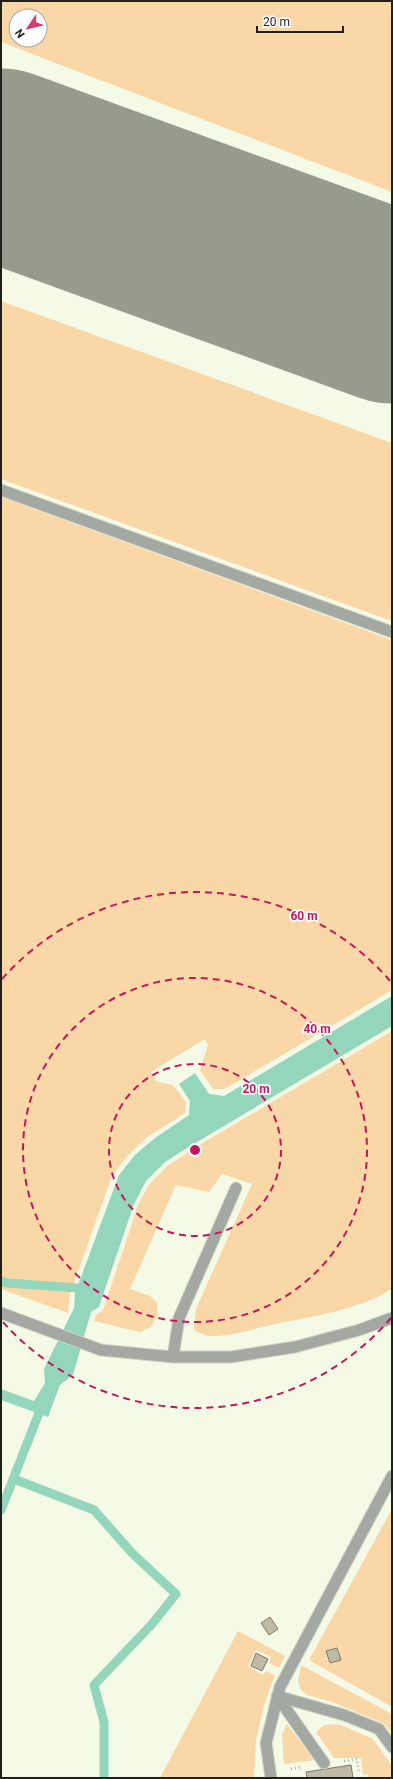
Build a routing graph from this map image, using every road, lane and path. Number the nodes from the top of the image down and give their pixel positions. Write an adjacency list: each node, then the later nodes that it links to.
1 (1, 490): 2 (lane)
2 (392, 632)
3 (236, 1188): 6 (lane)
4 (1, 1313): 6 (lane)
5 (392, 1318): 6 (lane)
6 (173, 1357)
7 (392, 1476): 8 (lane)
8 (277, 1696): 9 (lane); 10 (lane); 11 (lane)
9 (392, 1747)
10 (324, 1763)
11 (271, 1778)

